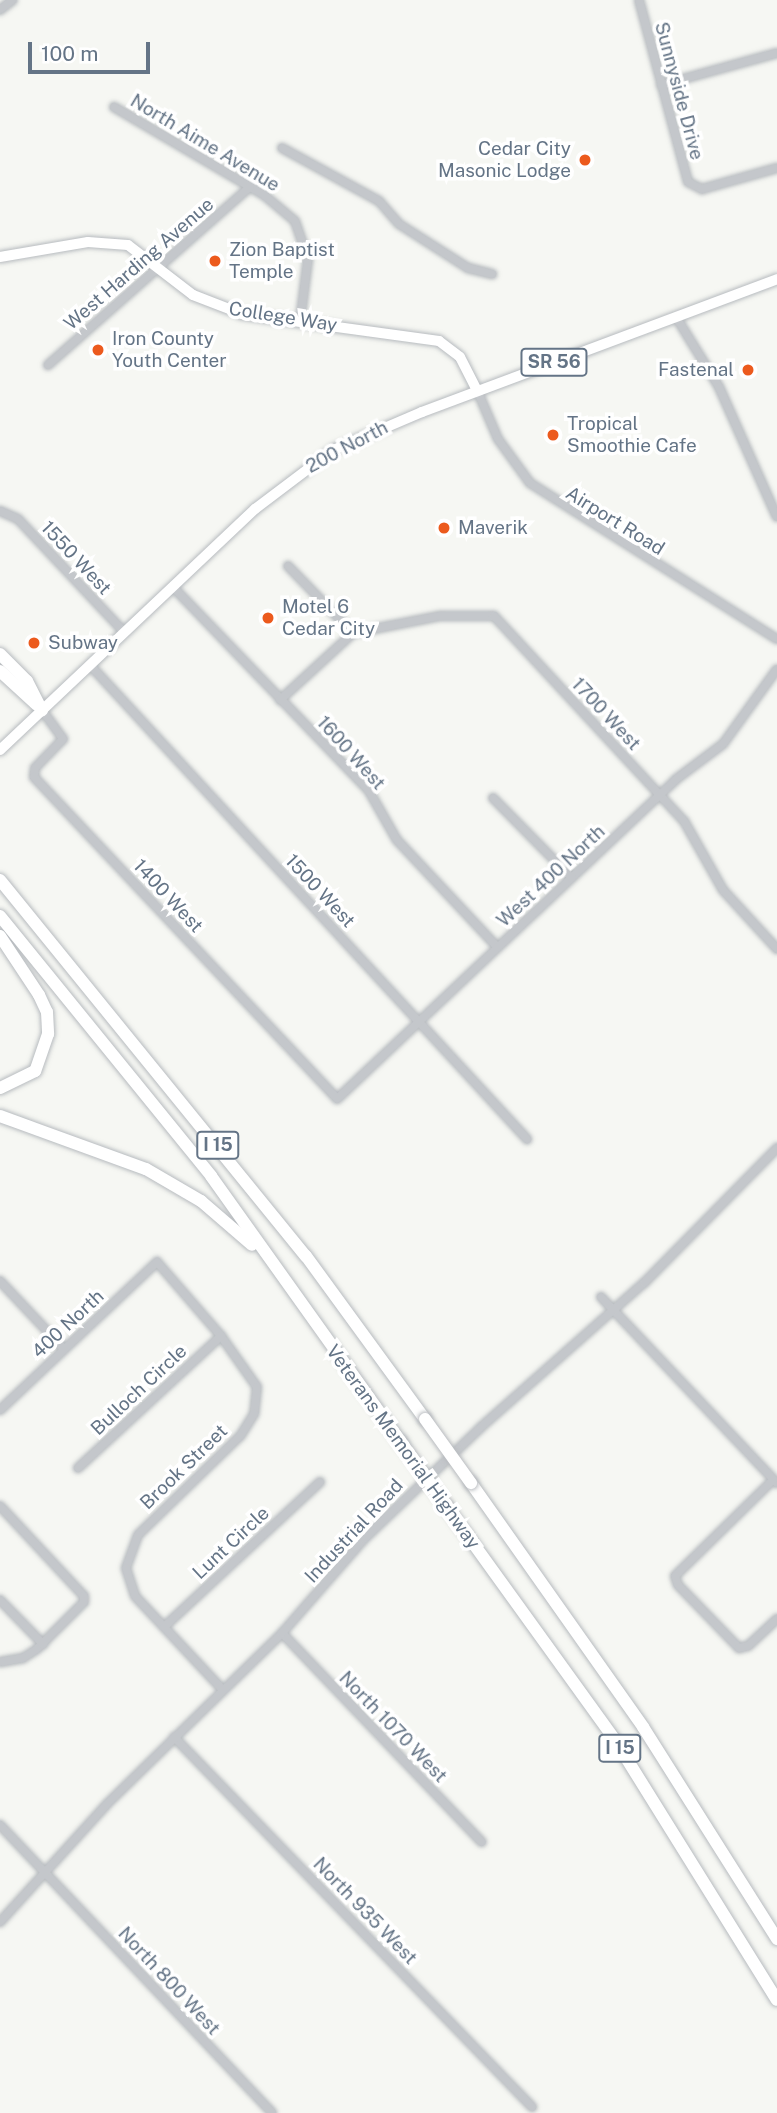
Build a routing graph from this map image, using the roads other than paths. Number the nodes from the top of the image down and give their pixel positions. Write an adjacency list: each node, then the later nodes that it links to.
1 (13, 0): 3 (street)
2 (639, 0): 5 (street, Sunnyside Drive)
3 (0, 10)
4 (777, 52): 5 (street)
5 (662, 85): 8 (street, Sunnyside Drive)
6 (114, 107): 9 (street, North Aime Avenue)
7 (282, 148): 12 (street)
8 (777, 168)
9 (250, 187): 11 (street, West Harding Avenue); 15 (street, North Aime Avenue)
10 (0, 257): 11 (main road, College Way)
11 (159, 267): 15 (main road, College Way); 16 (street, West Harding Avenue)
12 (492, 274)
13 (777, 279): 14 (main road, 200 North / SR 56)
14 (676, 317): 17 (main road, 200 North / SR 56); 19 (street)
15 (300, 322): 17 (main road, College Way)
16 (48, 365)
17 (477, 390): 21 (main road, 200 North / SR 56); 24 (street, Airport Road)
18 (0, 511): 22 (street, 1550 West)
19 (776, 515)
20 (288, 566): 23 (street)
21 (173, 587): 22 (main road, 200 North / SR 56); 29 (street, 1600 West)
22 (125, 633): 26 (main road, 200 North / SR 56)
23 (353, 633): 29 (street); 32 (street, 1700 West)
24 (777, 639)
25 (0, 654): 30 (highway)
26 (90, 665): 30 (main road, 200 North / SR 56); 40 (street, 1500 West)
27 (777, 669): 32 (street, West 400 North)
28 (0, 671): 30 (highway)
29 (280, 700): 38 (street, 1600 West)
30 (42, 710): 31 (main road, 200 North / SR 56); 42 (street, 1400 West)
31 (0, 750)
32 (660, 794): 34 (street, West 400 North); 39 (street, 1700 West)
33 (493, 798): 34 (street)
34 (572, 878): 38 (street, West 400 North)
35 (0, 880): 70 (highway, Veterans Memorial Highway / I 15, bridge)
36 (0, 916): 50 (highway, Veterans Memorial Highway / I 15)
37 (0, 936): 41 (highway)
38 (497, 947): 40 (street, West 400 North)
39 (777, 949)
40 (418, 1021): 42 (street, West 400 North); 44 (street, 1500 West)
41 (0, 1088)
42 (337, 1099)
43 (0, 1116): 50 (highway)
44 (527, 1139)
45 (777, 1149): 49 (street, Industrial Road)
46 (157, 1262): 51 (street, Brook Street); 52 (street, 400 North)
47 (0, 1281): 52 (street)
48 (601, 1297): 49 (street)
49 (614, 1311): 56 (street); 61 (street, Industrial Road)
50 (307, 1316): 71 (highway, Veterans Memorial Highway / I 15, bridge)
51 (220, 1336): 54 (street, Bulloch Circle); 60 (street, Brook Street)
52 (65, 1349): 53 (street, 400 North)
53 (0, 1410)
54 (78, 1468)
55 (320, 1482): 60 (street, Lunt Circle)
56 (775, 1482): 59 (street)
57 (0, 1506): 62 (street)
58 (0, 1600): 62 (street)
59 (777, 1619)
60 (164, 1627): 64 (street, Brook Street)
61 (282, 1633): 64 (street, Industrial Road); 67 (street, North 1070 West)
62 (43, 1644): 63 (street)
63 (0, 1662)
64 (223, 1690): 65 (street, Industrial Road)
65 (174, 1737): 68 (street, Industrial Road); 72 (street, North 935 West)
66 (0, 1825): 68 (street, North 800 West)
67 (482, 1842)
68 (44, 1872): 69 (street, Industrial Road); 73 (street, North 800 West)
69 (0, 1922)
70 (777, 1939)
71 (777, 2000)
72 (532, 2107)
73 (272, 2113)

